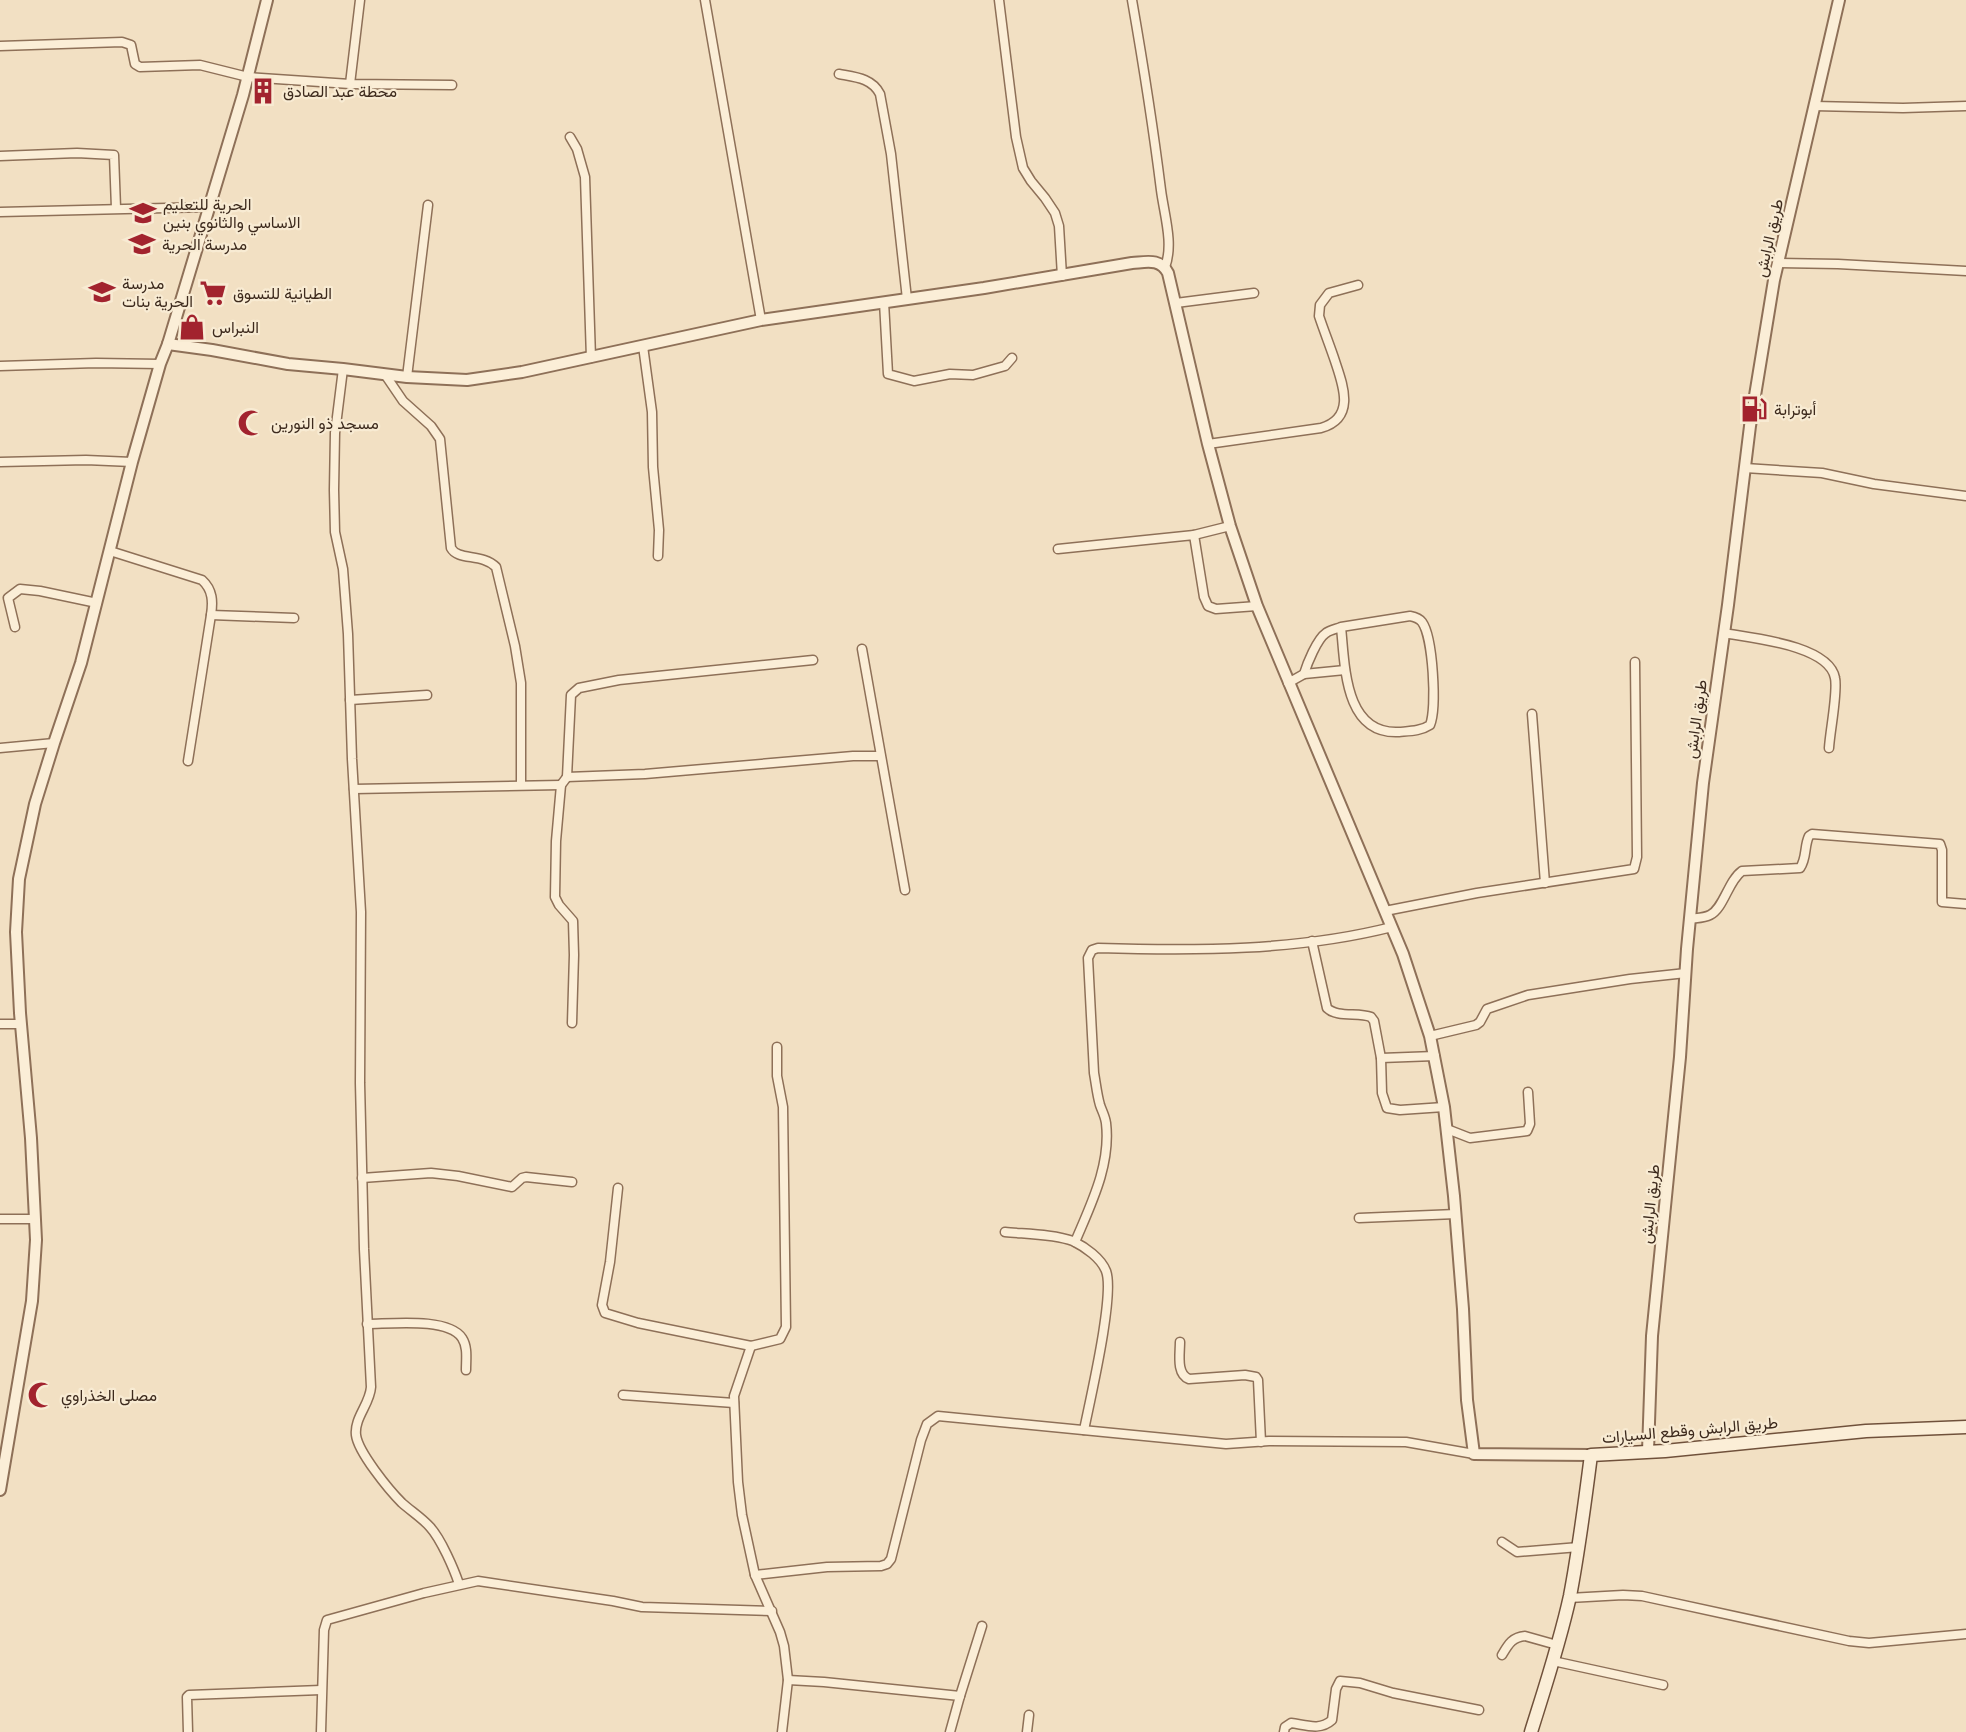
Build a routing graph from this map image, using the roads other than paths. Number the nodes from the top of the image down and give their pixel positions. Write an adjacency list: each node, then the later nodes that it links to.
1 (267, 0): 9 (street)
2 (360, 0): 10 (street)
3 (705, 0): 29 (street)
4 (999, 0): 23 (street)
5 (1132, 0): 21 (street)
6 (1839, 0): 12 (street, طريق الرابش)
7 (0, 46): 9 (street)
8 (839, 74): 26 (street)
9 (248, 76): 10 (street); 17 (street)
10 (350, 84): 11 (street)
11 (452, 85)
12 (1814, 106): 13 (street); 20 (street, طريق الرابش)
13 (1966, 106)
14 (570, 137): 32 (street)
15 (0, 156): 18 (street)
16 (428, 205): 38 (street)
17 (208, 207): 18 (street); 30 (street)
18 (116, 208): 19 (street)
19 (0, 212)
20 (1779, 263): 22 (street); 42 (street, طريق الرابش)
21 (1165, 267): 23 (street); 28 (street)
22 (1966, 271)
23 (1062, 276): 26 (street)
24 (1358, 285): 39 (street)
25 (1254, 293): 28 (street)
26 (907, 299): 27 (street)
27 (884, 302): 29 (street); 33 (street)
28 (1176, 303): 39 (street)
29 (761, 320): 31 (street)
30 (168, 344): 34 (street); 36 (street)
31 (644, 346): 32 (street); 48 (street)
32 (591, 358): 38 (street)
33 (1012, 358)
34 (160, 364): 35 (street); 41 (street)
35 (0, 366)
36 (343, 369): 37 (street); 63 (street)
37 (386, 376): 38 (street); 71 (street)
38 (408, 377)
39 (1208, 444): 44 (street)
40 (0, 462): 41 (street)
41 (132, 462): 47 (street)
42 (1745, 468): 43 (street); 55 (street, طريق الرابش)
43 (1966, 496)
44 (1230, 526): 45 (street); 50 (street)
45 (1194, 535): 46 (street); 50 (street)
46 (1058, 549)
47 (110, 550): 49 (street); 51 (street)
48 (658, 556)
49 (98, 603): 53 (street); 65 (street)
50 (1257, 606): 61 (street)
51 (211, 615): 52 (street); 69 (street)
52 (294, 618)
53 (15, 627)
54 (1341, 627): 59 (street); 59 (street); 60 (street)
55 (1724, 633): 67 (street); 77 (street, طريق الرابش)
56 (862, 649): 68 (street)
57 (813, 660): 70 (street)
58 (1635, 662): 73 (street)
59 (1346, 670): 60 (street)
60 (1304, 674): 61 (street)
61 (1288, 683): 76 (street)
62 (427, 694): 63 (street)
63 (350, 700): 72 (street)
64 (1532, 714): 73 (street)
65 (54, 743): 66 (street); 83 (street)
66 (0, 748)
67 (1828, 748)
68 (880, 756): 70 (street); 74 (street)
69 (188, 761)
70 (564, 781): 71 (street); 81 (street)
71 (521, 785): 72 (street)
72 (354, 789): 91 (street)
73 (1545, 883): 76 (street)
74 (904, 890)
75 (1966, 904): 77 (street)
76 (1385, 911): 78 (street)
77 (1690, 919): 80 (street, طريق الرابش)
78 (1392, 927): 79 (street); 84 (street)
79 (1312, 941): 87 (street); 99 (street)
80 (1686, 973): 84 (street); 109 (street, طريق الرابش)
81 (572, 1023)
82 (0, 1024): 83 (street)
83 (21, 1024): 97 (street)
84 (1430, 1036): 86 (street)
85 (777, 1047): 102 (street)
86 (1435, 1056): 87 (street); 89 (street)
87 (1381, 1058): 89 (street)
88 (1528, 1092): 90 (street)
89 (1444, 1107): 90 (street)
90 (1447, 1129): 94 (street)
91 (363, 1178): 92 (street); 100 (street)
92 (572, 1182)
93 (618, 1188): 102 (street)
94 (1456, 1214): 95 (street); 110 (street)
95 (1359, 1218)
96 (0, 1219): 97 (street)
97 (35, 1219): 112 (street)
98 (1005, 1232): 99 (street)
99 (1075, 1242): 107 (street)
100 (368, 1324): 103 (street); 116 (street)
101 (1180, 1342): 108 (street)
102 (751, 1346): 105 (street)
103 (466, 1370)
104 (623, 1395): 105 (street)
105 (734, 1403): 115 (street)
106 (1966, 1427): 109 (main road, طريق الرابش وقطع السيارات)
107 (1084, 1430): 108 (street); 115 (street)
108 (1261, 1442): 110 (street)
109 (1648, 1452): 111 (main road, طريق الرابش وقطع السيارات)
110 (1474, 1454): 111 (street)
111 (1592, 1455): 114 (main road, طريق الرابش وقطع السيارات)
112 (0, 1490)
113 (1502, 1542): 114 (street)
114 (1579, 1547): 117 (main road, طريق الرابش وقطع السيارات)
115 (755, 1575): 118 (street)
116 (459, 1584): 118 (street); 126 (street)
117 (1569, 1598): 120 (street); 121 (main road, طريق الرابش وقطع السيارات)
118 (772, 1611): 124 (street)
119 (982, 1626): 127 (street)
120 (1966, 1634)
121 (1557, 1645): 122 (street); 123 (main road, طريق الرابش وقطع السيارات)
122 (1502, 1655)
123 (1553, 1661): 125 (street); 136 (main road, طريق الرابش وقطع السيارات)
124 (788, 1680): 127 (street); 132 (street)
125 (1663, 1685)
126 (321, 1690): 130 (street); 131 (street)
127 (960, 1696): 133 (street)
128 (1479, 1710): 135 (street)
129 (1029, 1715): 134 (street)
130 (188, 1732)
131 (321, 1732)
132 (782, 1732)
133 (950, 1732)
134 (1027, 1732)
135 (1284, 1732)
136 (1531, 1732)

